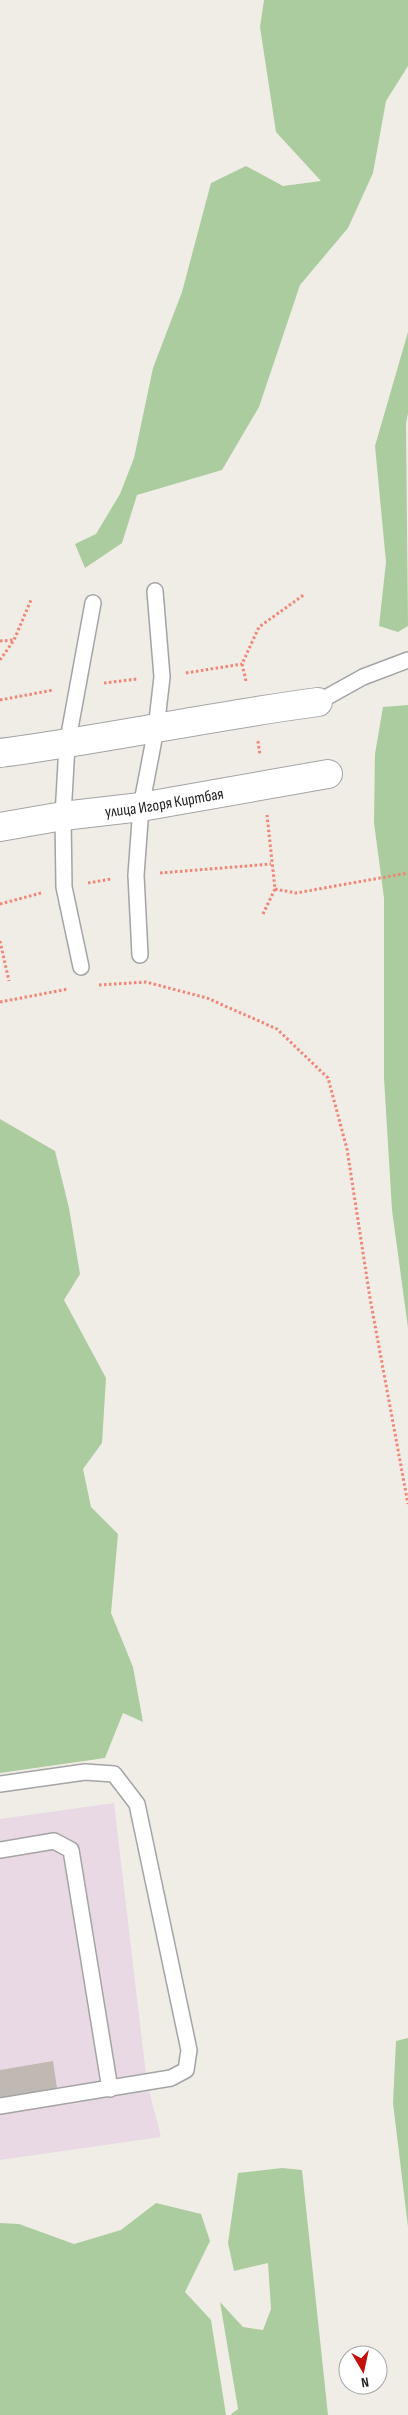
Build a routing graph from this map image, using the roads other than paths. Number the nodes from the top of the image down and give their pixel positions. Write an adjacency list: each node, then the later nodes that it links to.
1 (155, 591): 5 (lane)
2 (93, 603): 6 (lane)
3 (408, 660): 4 (lane)
4 (318, 702): 5 (street)
5 (156, 729): 6 (street); 9 (lane)
6 (67, 745): 7 (street); 10 (lane)
7 (0, 753)
8 (328, 774): 9 (street, улица Игоря Киртбая)
9 (141, 807): 10 (street, улица Игоря Киртбая); 12 (lane)
10 (63, 816): 11 (street, улица Игоря Киртбая); 13 (lane)
11 (0, 827)
12 (140, 955)
13 (81, 967)
14 (0, 1784): 16 (lane)
15 (0, 1850): 16 (lane)
16 (110, 2089): 17 (lane)
17 (0, 2106)

